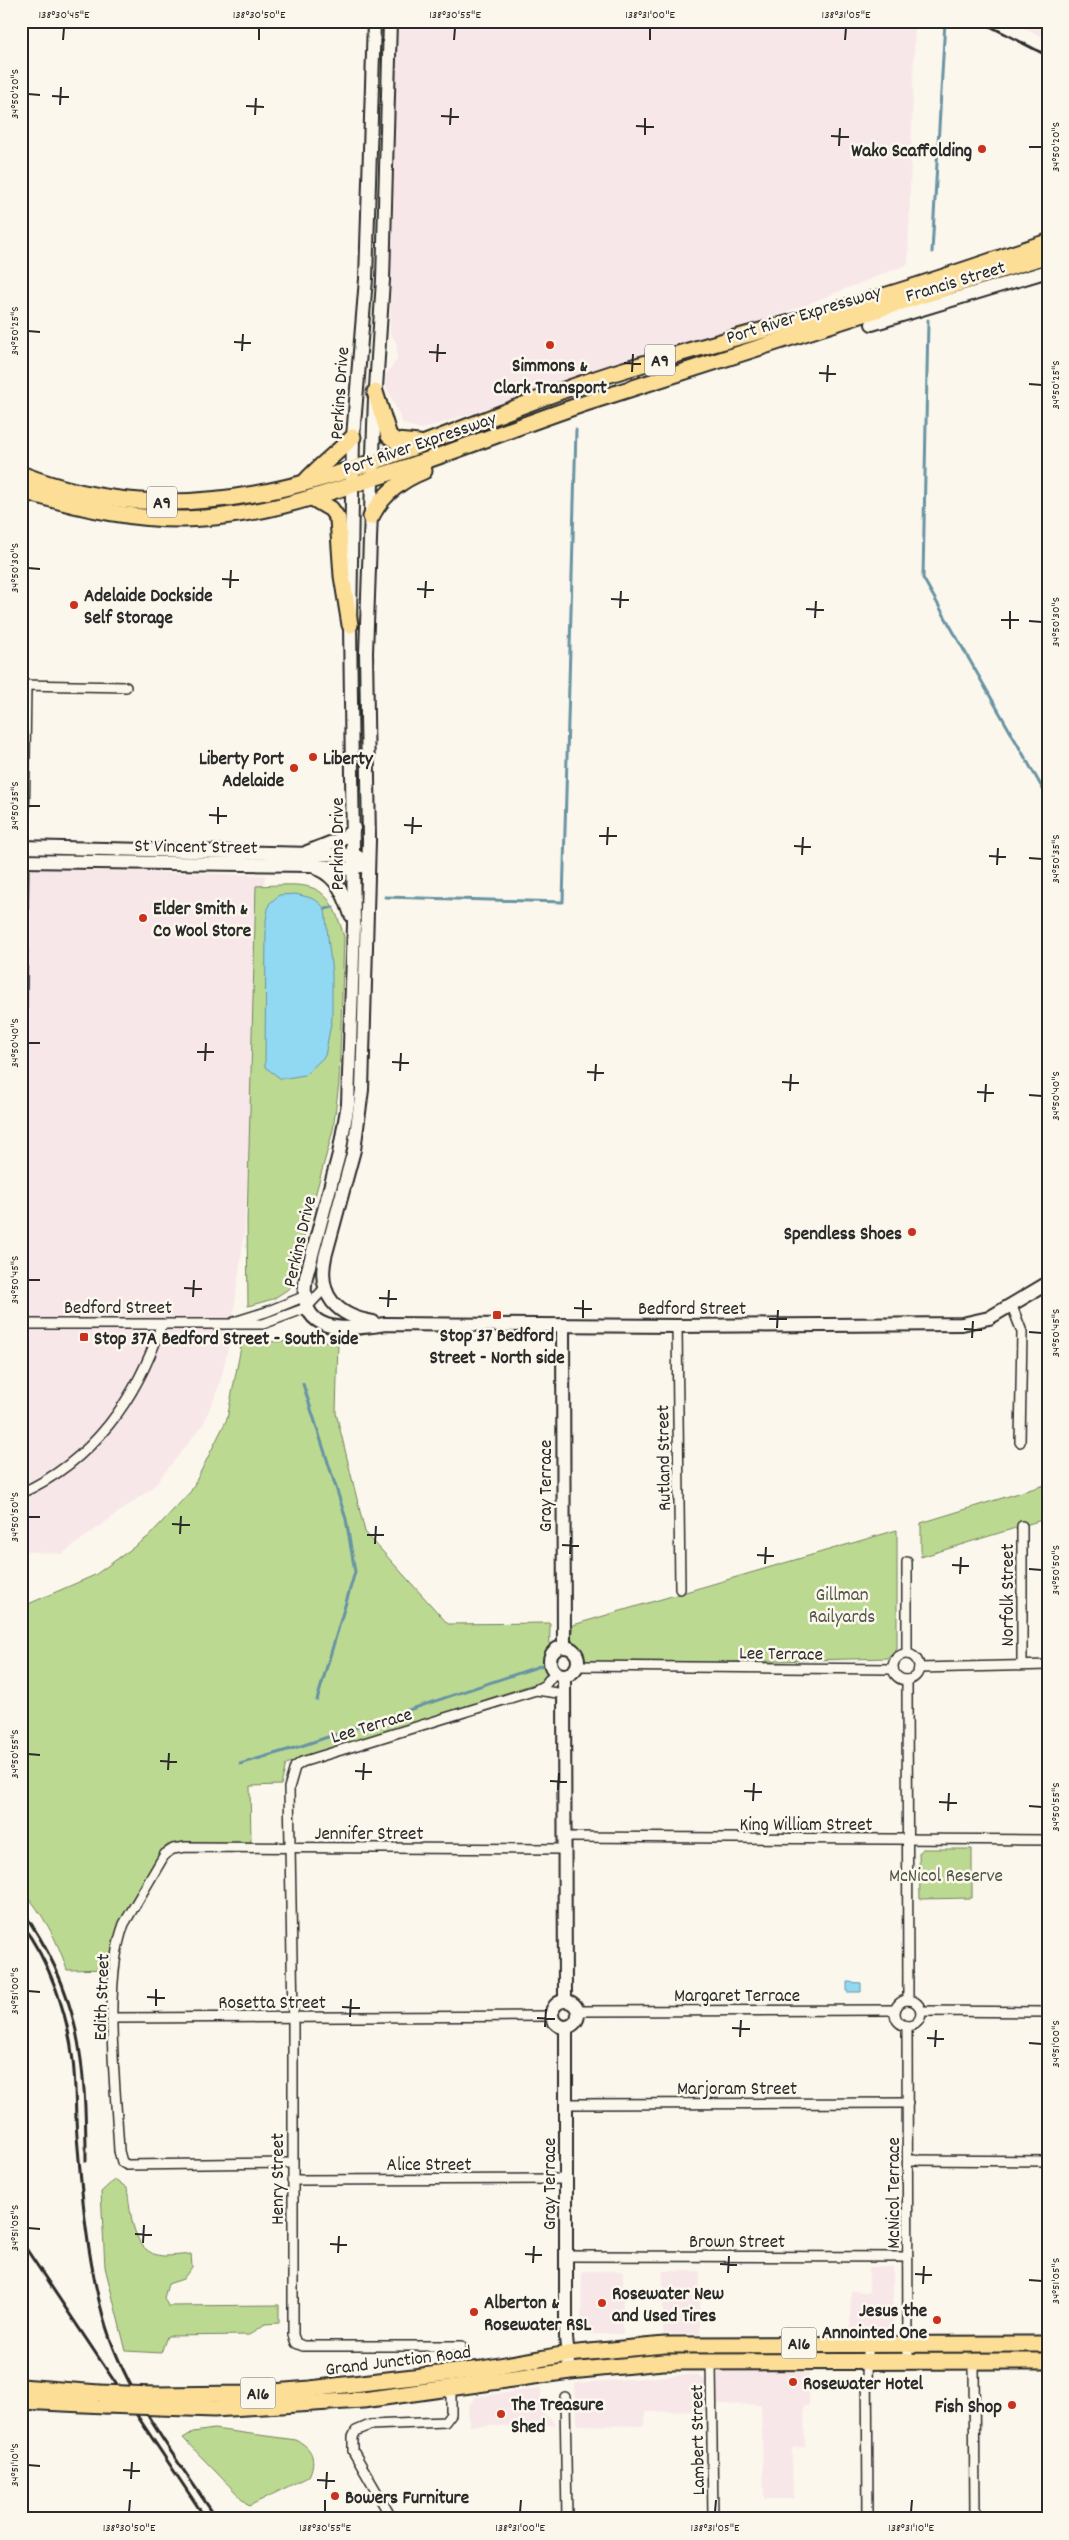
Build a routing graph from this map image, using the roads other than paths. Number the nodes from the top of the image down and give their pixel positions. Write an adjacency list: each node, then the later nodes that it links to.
1 (374, 21): 11 (street, Perkins Drive)
2 (390, 21): 10 (street, Perkins Drive)
3 (1048, 231): 7 (highway)
4 (1048, 242): 7 (highway, Port River Expressway / A9)
5 (1048, 255): 9 (highway, Port River Expressway / A9)
6 (1048, 271): 8 (street, Francis Street)
7 (901, 290): 13 (highway, Port River Expressway / A9)
8 (872, 324): 9 (highway)
9 (725, 359): 12 (highway, Port River Expressway / A9)
10 (376, 390): 13 (highway); 14 (street, Perkins Drive)
11 (353, 437): 15 (street, Perkins Drive); 18 (highway)
12 (494, 437): 17 (highway, Port River Expressway / A9); 22 (highway)
13 (423, 443): 14 (highway, Port River Expressway / A9)
14 (373, 462): 15 (highway, Port River Expressway / A9); 17 (street, Perkins Drive)
15 (352, 470): 18 (highway, Port River Expressway / A9); 19 (street, Perkins Drive)
16 (21, 474): 18 (highway, Port River Expressway / A9)
17 (372, 479): 19 (highway, Port River Expressway / A9); 22 (street, Perkins Drive)
18 (304, 483)
19 (352, 486): 21 (highway, Port River Expressway / A9); 23 (street, Perkins Drive)
20 (21, 490): 21 (highway, Port River Expressway / A9)
21 (314, 498): 23 (highway)
22 (371, 517): 31 (street, Perkins Drive)
23 (350, 625): 26 (street, Perkins Drive)
24 (24, 685): 25 (street); 27 (street)
25 (126, 687)
26 (354, 828): 28 (street); 30 (street, Perkins Drive)
27 (23, 847): 28 (street, St Vincent Street); 29 (street)
28 (308, 859): 29 (street, St Vincent Street); 30 (street, St Vincent Street); 32 (street)
29 (23, 861): 33 (street)
30 (355, 862): 31 (street, St Vincent Street); 32 (street, Perkins Drive)
31 (368, 862): 36 (street, Perkins Drive)
32 (354, 925): 37 (street, Perkins Drive)
33 (22, 985): 34 (street)
34 (21, 1046)
35 (1048, 1283): 38 (street, Bedford Street)
36 (325, 1288): 37 (street, Bedford Street); 40 (street, Perkins Drive)
37 (305, 1302): 40 (street, Perkins Drive); 41 (street, Bedford Street)
38 (1012, 1306): 43 (street, Bedford Street); 44 (street)
39 (21, 1324): 41 (street, Bedford Street)
40 (385, 1324): 42 (street, Bedford Street)
41 (161, 1326): 45 (street)
42 (563, 1326): 43 (street, Bedford Street); 49 (street, Gray Terrace)
43 (677, 1326): 48 (street, Rutland Street)
44 (1020, 1442)
45 (21, 1493)
46 (1022, 1526): 51 (street, Norfolk Street)
47 (907, 1562): 50 (street)
48 (680, 1589)
49 (564, 1646): 53 (street); 56 (street)
50 (907, 1654): 54 (street); 55 (street)
51 (1022, 1665): 52 (street); 54 (street)
52 (1048, 1665)
53 (579, 1666): 55 (street, Lee Terrace); 56 (street)
54 (919, 1668): 57 (street)
55 (894, 1670): 57 (street)
56 (560, 1674): 58 (street, Lee Terrace); 59 (street)
57 (907, 1680): 60 (street)
58 (536, 1690): 59 (street, Lee Terrace); 63 (street, Lee Terrace)
59 (565, 1694): 62 (street)
60 (907, 1840): 61 (street, King William Street); 62 (street, King William Street); 66 (street)
61 (1048, 1840)
62 (565, 1843): 63 (street, Jennifer Street); 65 (street)
63 (289, 1848): 64 (street, Jennifer Street); 72 (street, Henry Street)
64 (173, 1849): 73 (street, Edith Street)
65 (565, 2000): 68 (street); 71 (street)
66 (908, 2000): 67 (street); 69 (street)
67 (895, 2010): 68 (street, Margaret Terrace); 74 (street)
68 (578, 2011): 75 (street)
69 (921, 2011): 70 (street); 74 (street)
70 (1048, 2012)
71 (552, 2016): 72 (street, Rosetta Street); 75 (street)
72 (293, 2017): 73 (street, Rosetta Street); 80 (street, Henry Street)
73 (113, 2018): 80 (street, Edith Street)
74 (907, 2026): 76 (street, McNicol Terrace)
75 (566, 2027): 77 (street, Gray Terrace)
76 (908, 2103): 77 (street, Marjoram Street); 78 (street, McNicol Terrace)
77 (566, 2104): 82 (street, Gray Terrace)
78 (909, 2160): 79 (street); 84 (street, McNicol Terrace)
79 (1048, 2161)
80 (292, 2163): 81 (street, Henry Street)
81 (292, 2180): 82 (street, Alice Street); 88 (street, Henry Street)
82 (566, 2180): 83 (street, Gray Terrace)
83 (567, 2256): 84 (street, Brown Street); 89 (street, Gray Terrace)
84 (908, 2257): 86 (street, McNicol Terrace)
85 (867, 2344): 86 (highway, Grand Junction Road / A16); 89 (highway, Grand Junction Road / A16); 90 (street)
86 (908, 2344): 87 (highway, Grand Junction Road / A16); 91 (street, McNicol Terrace)
87 (1048, 2344)
88 (461, 2346)
89 (568, 2354): 95 (street, Gray Terrace); 101 (highway, Grand Junction Road / A16)
90 (867, 2360): 91 (highway, Grand Junction Road / A16); 92 (highway, Grand Junction Road / A16); 105 (street)
91 (908, 2360): 93 (highway, Grand Junction Road / A16)
92 (711, 2361): 95 (highway, Grand Junction Road / A16); 104 (street, Lambert Street)
93 (974, 2361): 94 (highway, Grand Junction Road / A16); 106 (street)
94 (1048, 2361)
95 (570, 2371): 97 (highway, Grand Junction Road / A16)
96 (21, 2387): 99 (highway, Grand Junction Road / A16)
97 (451, 2388): 101 (highway, Grand Junction Road / A16); 102 (street)
98 (566, 2397): 103 (street)
99 (102, 2399): 100 (highway, Grand Junction Road / A16); 101 (highway, Grand Junction Road / A16, bridge)
100 (21, 2400)
101 (158, 2401)
102 (392, 2519)
103 (567, 2519)
104 (713, 2519)
105 (868, 2519)
106 (975, 2519)

